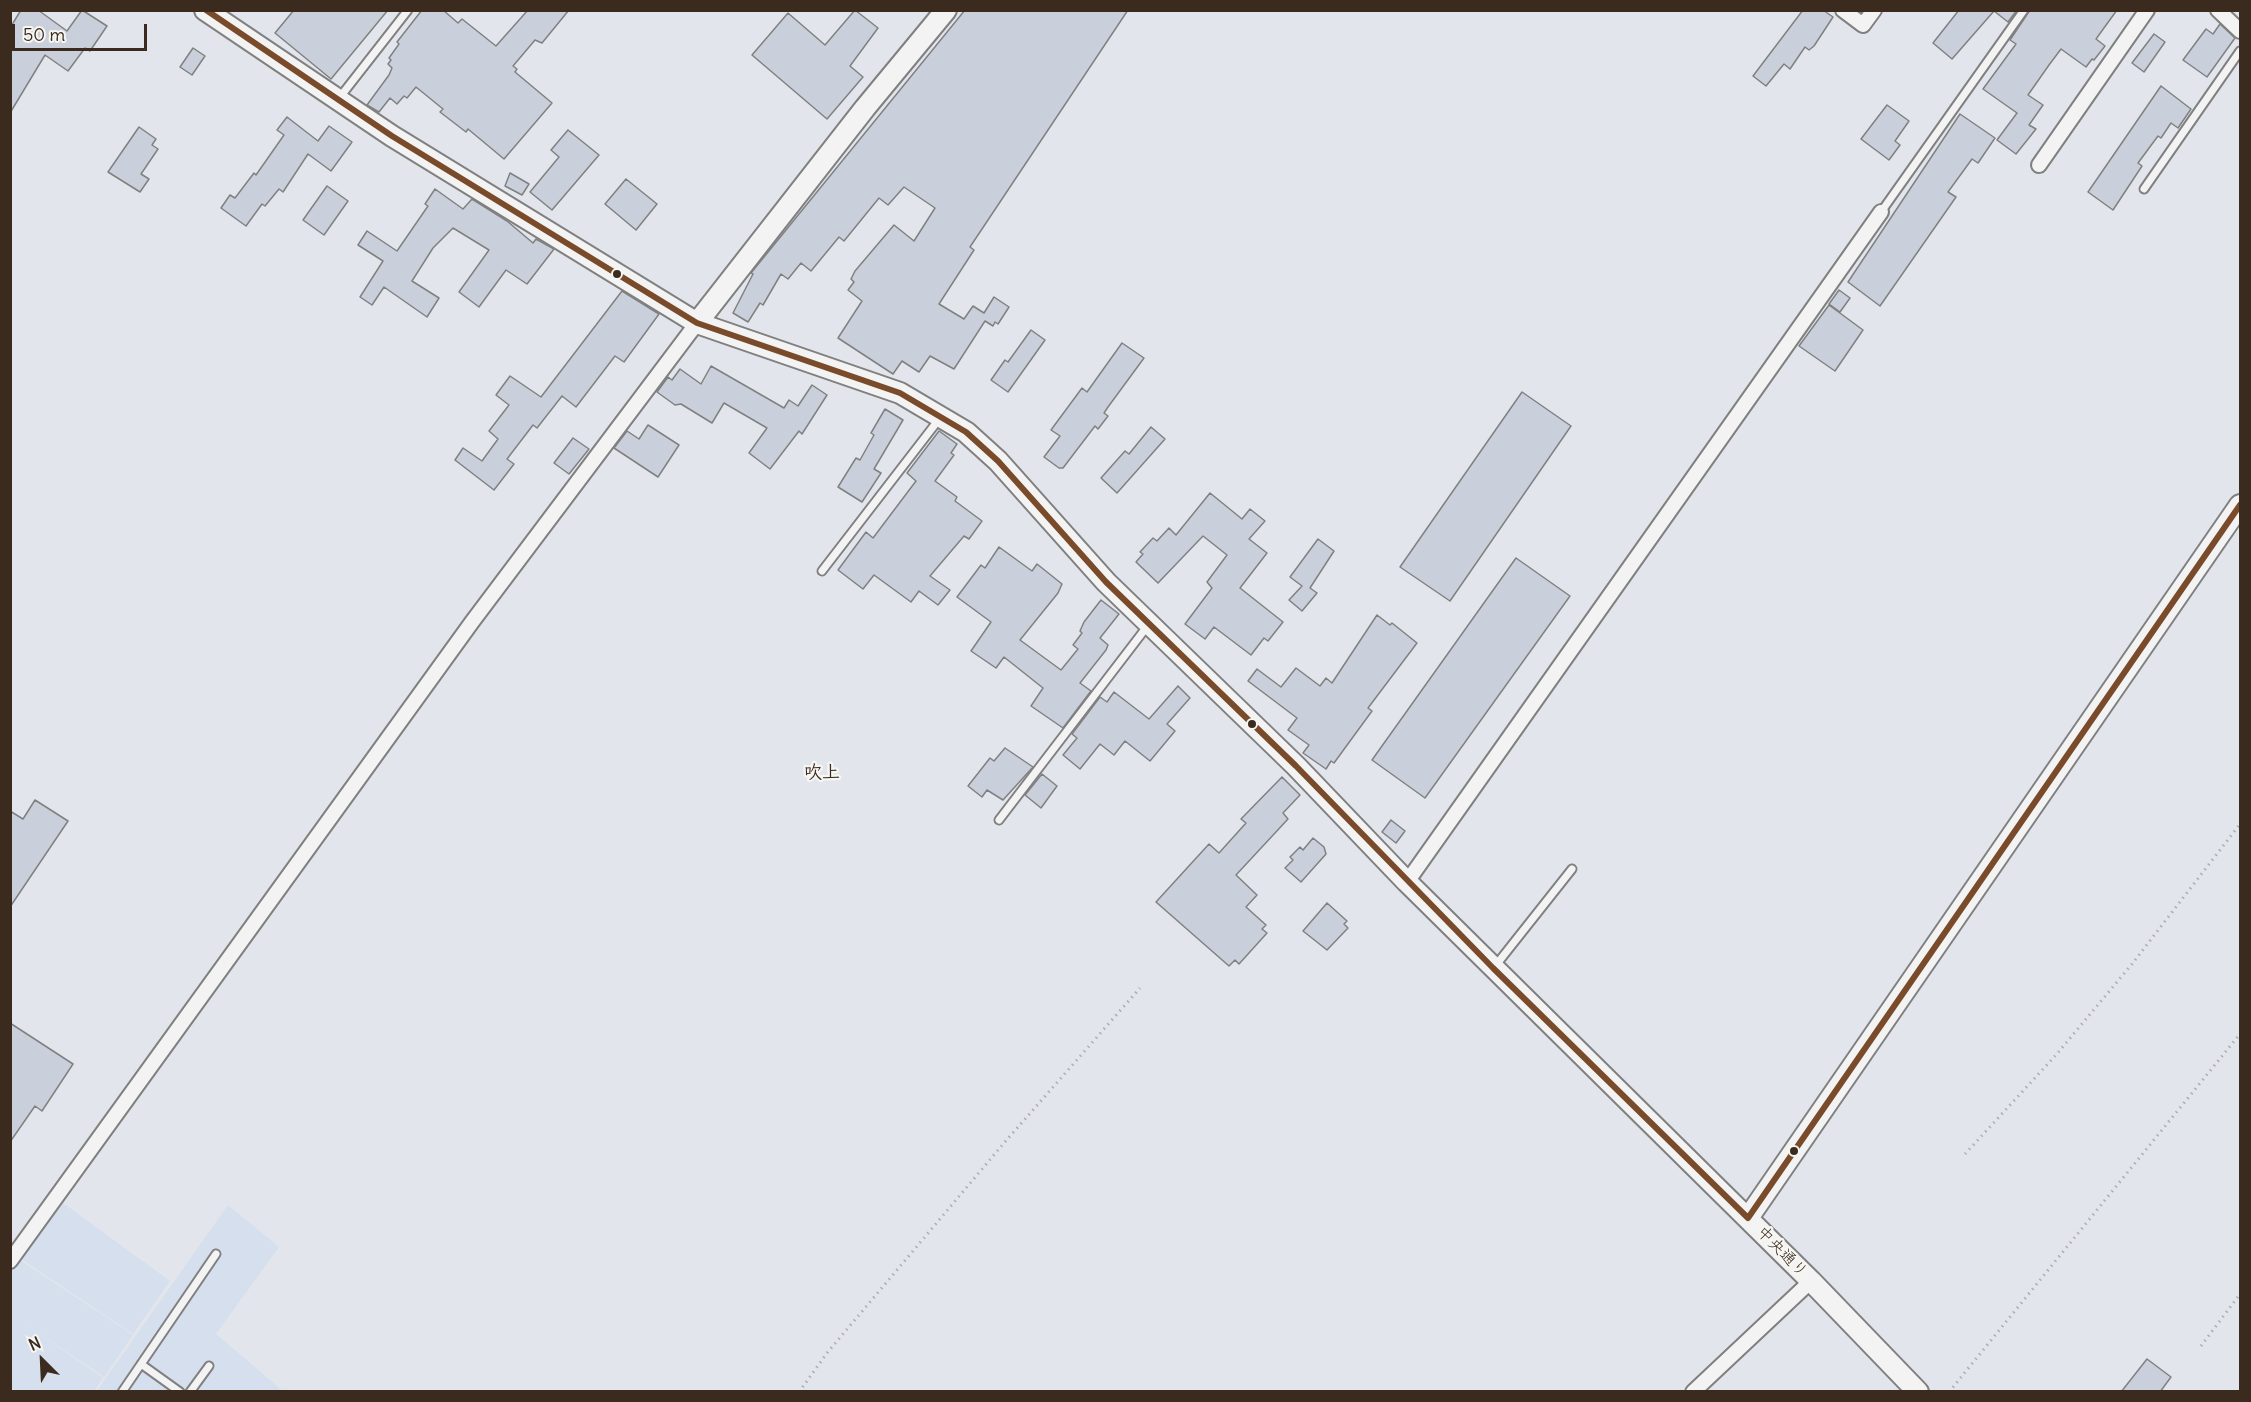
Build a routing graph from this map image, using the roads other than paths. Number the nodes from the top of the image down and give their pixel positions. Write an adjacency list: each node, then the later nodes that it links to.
1 (205, 10): 11 (street, 中央通り)
2 (408, 10): 11 (lane)
3 (946, 10): 15 (street)
4 (1843, 10): 5 (street)
5 (1874, 10)
6 (2024, 10): 14 (lane)
7 (2147, 10): 12 (street)
8 (2218, 10): 9 (street)
9 (2241, 31)
10 (2241, 51): 13 (lane)
11 (338, 99): 15 (street, 中央通り)
12 (2039, 165)
13 (2144, 189)
14 (1881, 212): 22 (street)
15 (697, 323): 16 (street, 中央通り); 26 (street)
16 (941, 417): 18 (lane); 19 (street, 中央通り)
17 (2241, 505): 24 (street)
18 (822, 571)
19 (1149, 624): 20 (lane); 22 (street, 中央通り)
20 (999, 820)
21 (1572, 869): 23 (lane)
22 (1407, 882): 23 (street, 中央通り)
23 (1493, 968): 24 (street, 中央通り)
24 (1748, 1218): 27 (street, 中央通り)
25 (216, 1254): 28 (lane)
26 (10, 1261)
27 (1811, 1281): 33 (street); 34 (street, 中央通り)
28 (141, 1364): 30 (lane); 31 (lane)
29 (209, 1366): 32 (lane)
30 (122, 1392)
31 (180, 1392)
32 (190, 1392)
33 (1693, 1392)
34 (1918, 1392)

